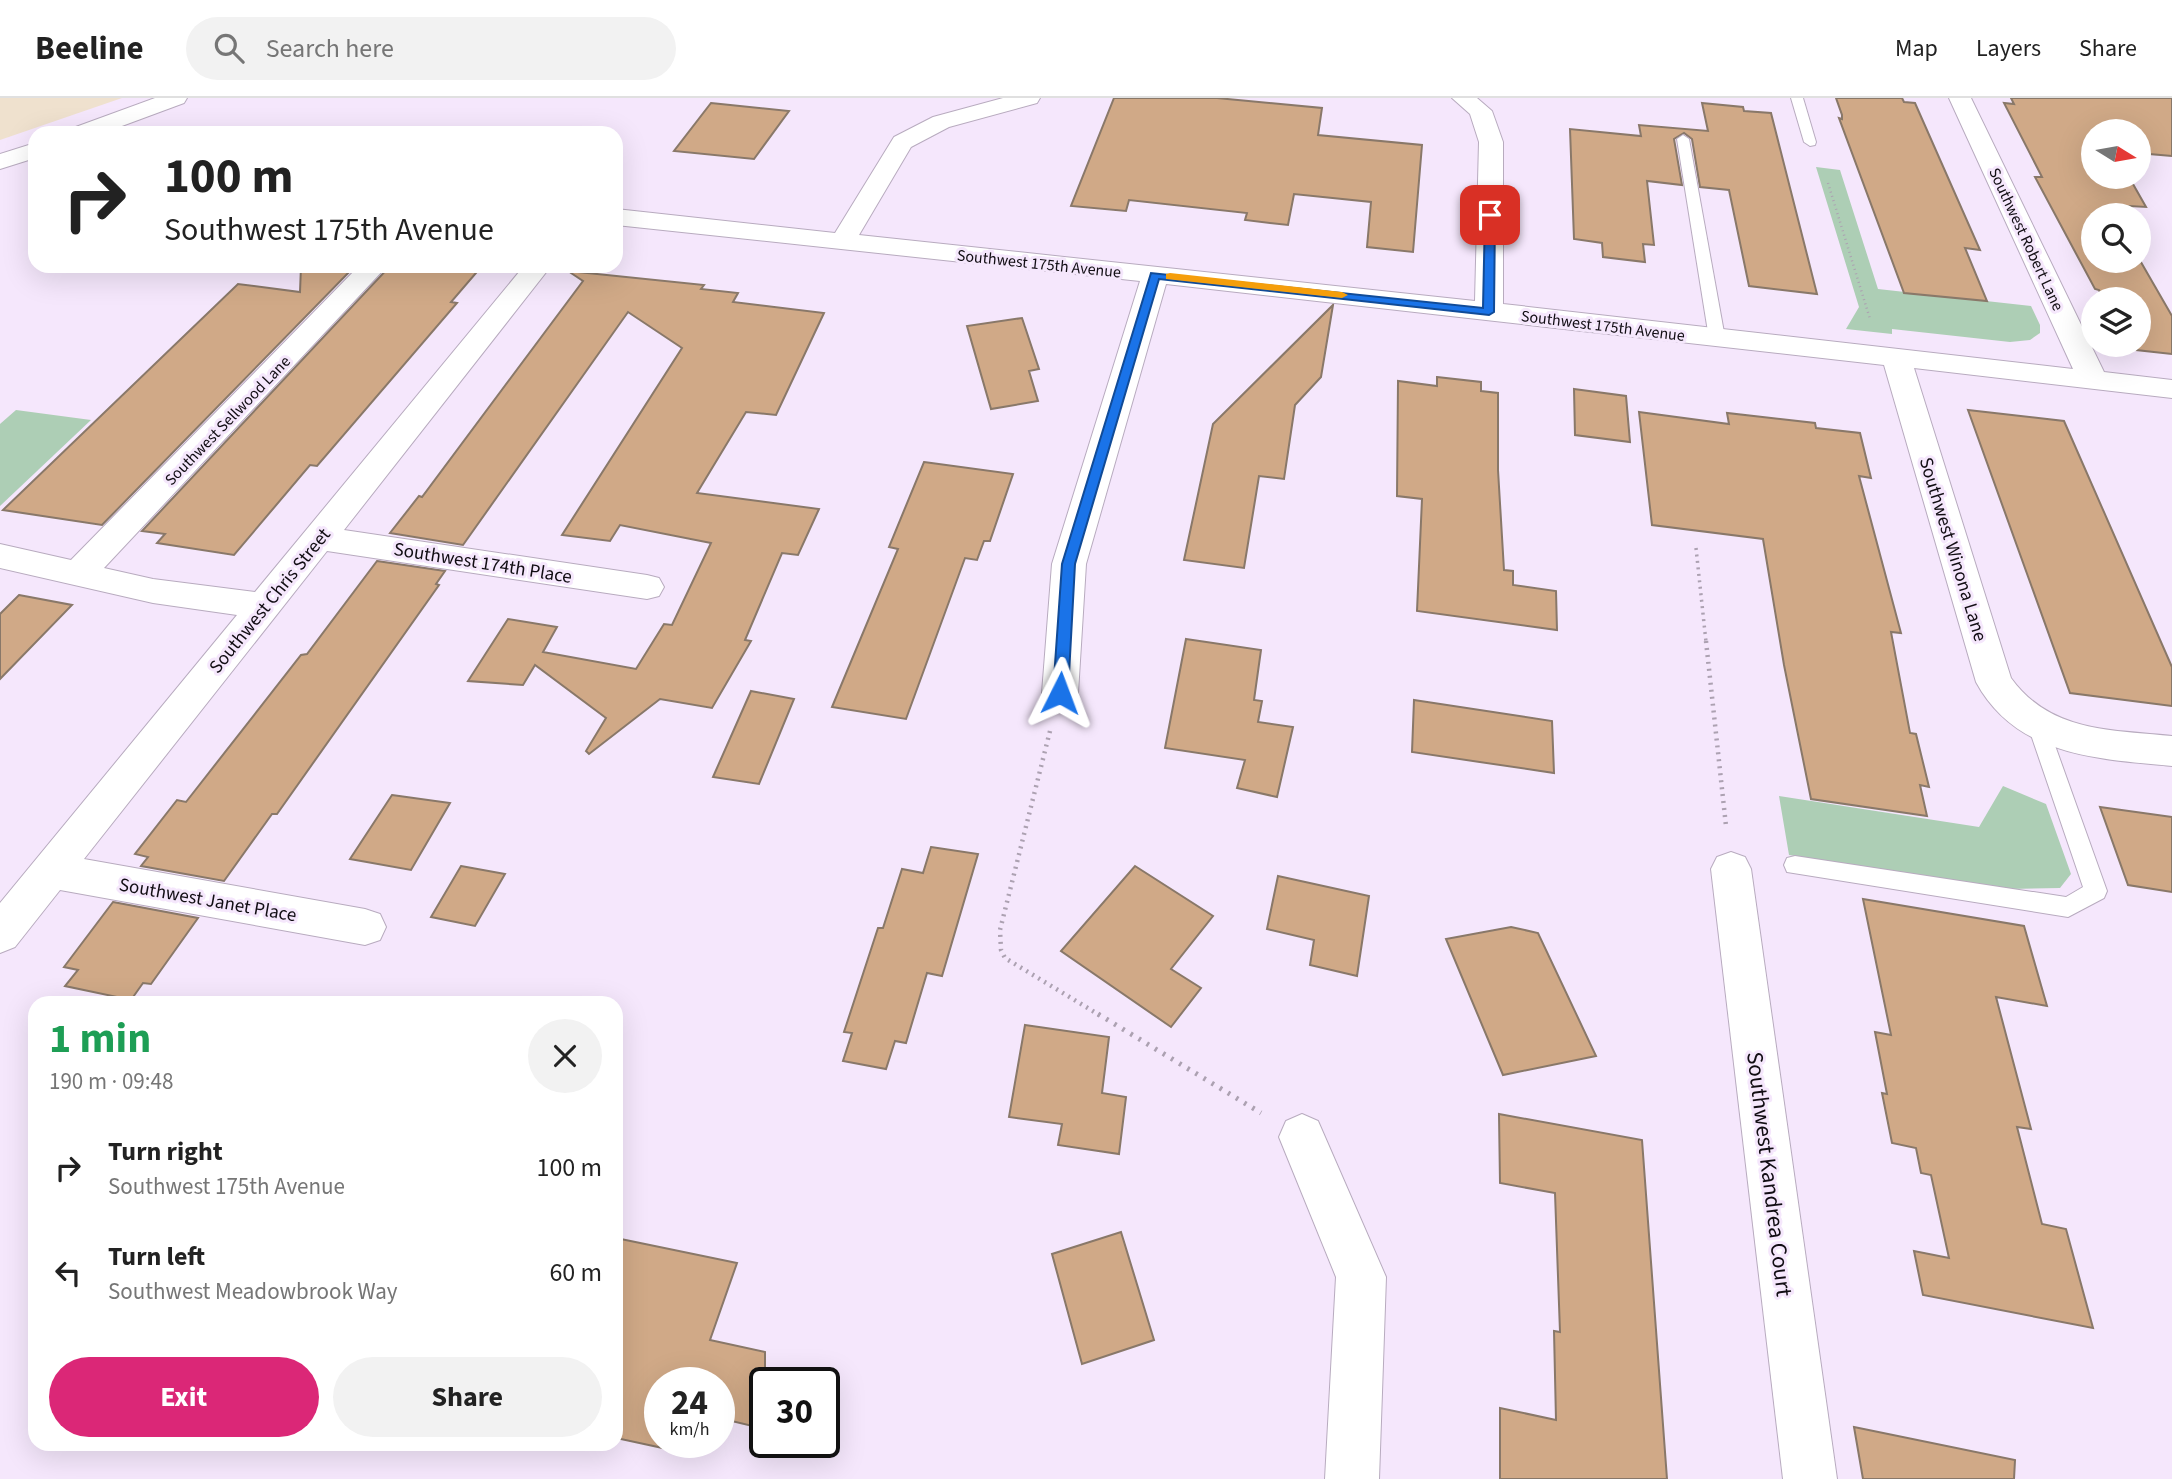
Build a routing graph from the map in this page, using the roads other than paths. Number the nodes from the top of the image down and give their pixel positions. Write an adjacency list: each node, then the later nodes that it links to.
1 (176, 98): 6 (street)
2 (1029, 98): 12 (street)
3 (1463, 98): 16 (street)
4 (1797, 98): 8 (lane)
5 (1960, 98): 19 (street, Southwest Robert Lane)
6 (101, 126)
7 (1683, 139): 17 (lane)
8 (1810, 142)
9 (28, 152): 10 (street)
10 (0, 162)
11 (623, 218): 12 (street, Southwest 175th Avenue)
12 (842, 242): 15 (street, Southwest 175th Avenue)
13 (367, 273): 23 (street, Southwest Sellwood Lane)
14 (532, 273): 21 (street, Southwest Chris Street)
15 (1155, 275): 16 (street, Southwest 175th Avenue); 26 (street)
16 (1489, 312): 17 (street, Southwest 175th Avenue)
17 (1717, 338): 18 (street, Southwest 175th Avenue)
18 (1890, 358): 19 (street, Southwest 175th Avenue); 27 (street, Southwest Winona Lane)
19 (2094, 380): 20 (street, Southwest 175th Avenue)
20 (2172, 389)
21 (319, 538): 24 (street, Southwest 174th Place); 25 (street, Southwest Chris Street)
22 (0, 556): 23 (street)
23 (79, 573): 25 (street)
24 (647, 587)
25 (264, 606): 31 (street, Southwest Chris Street)
26 (1060, 693)
27 (2037, 723): 28 (street, Southwest Winona Lane); 29 (lane)
28 (2172, 751)
29 (1795, 865)
30 (1731, 869): 36 (street, Southwest Kandrea Court)
31 (51, 871): 32 (street, Southwest Janet Place); 33 (street, Southwest Chris Street)
32 (365, 927)
33 (0, 934)
34 (1302, 1137): 35 (street)
35 (1352, 1479)
36 (1810, 1479)

